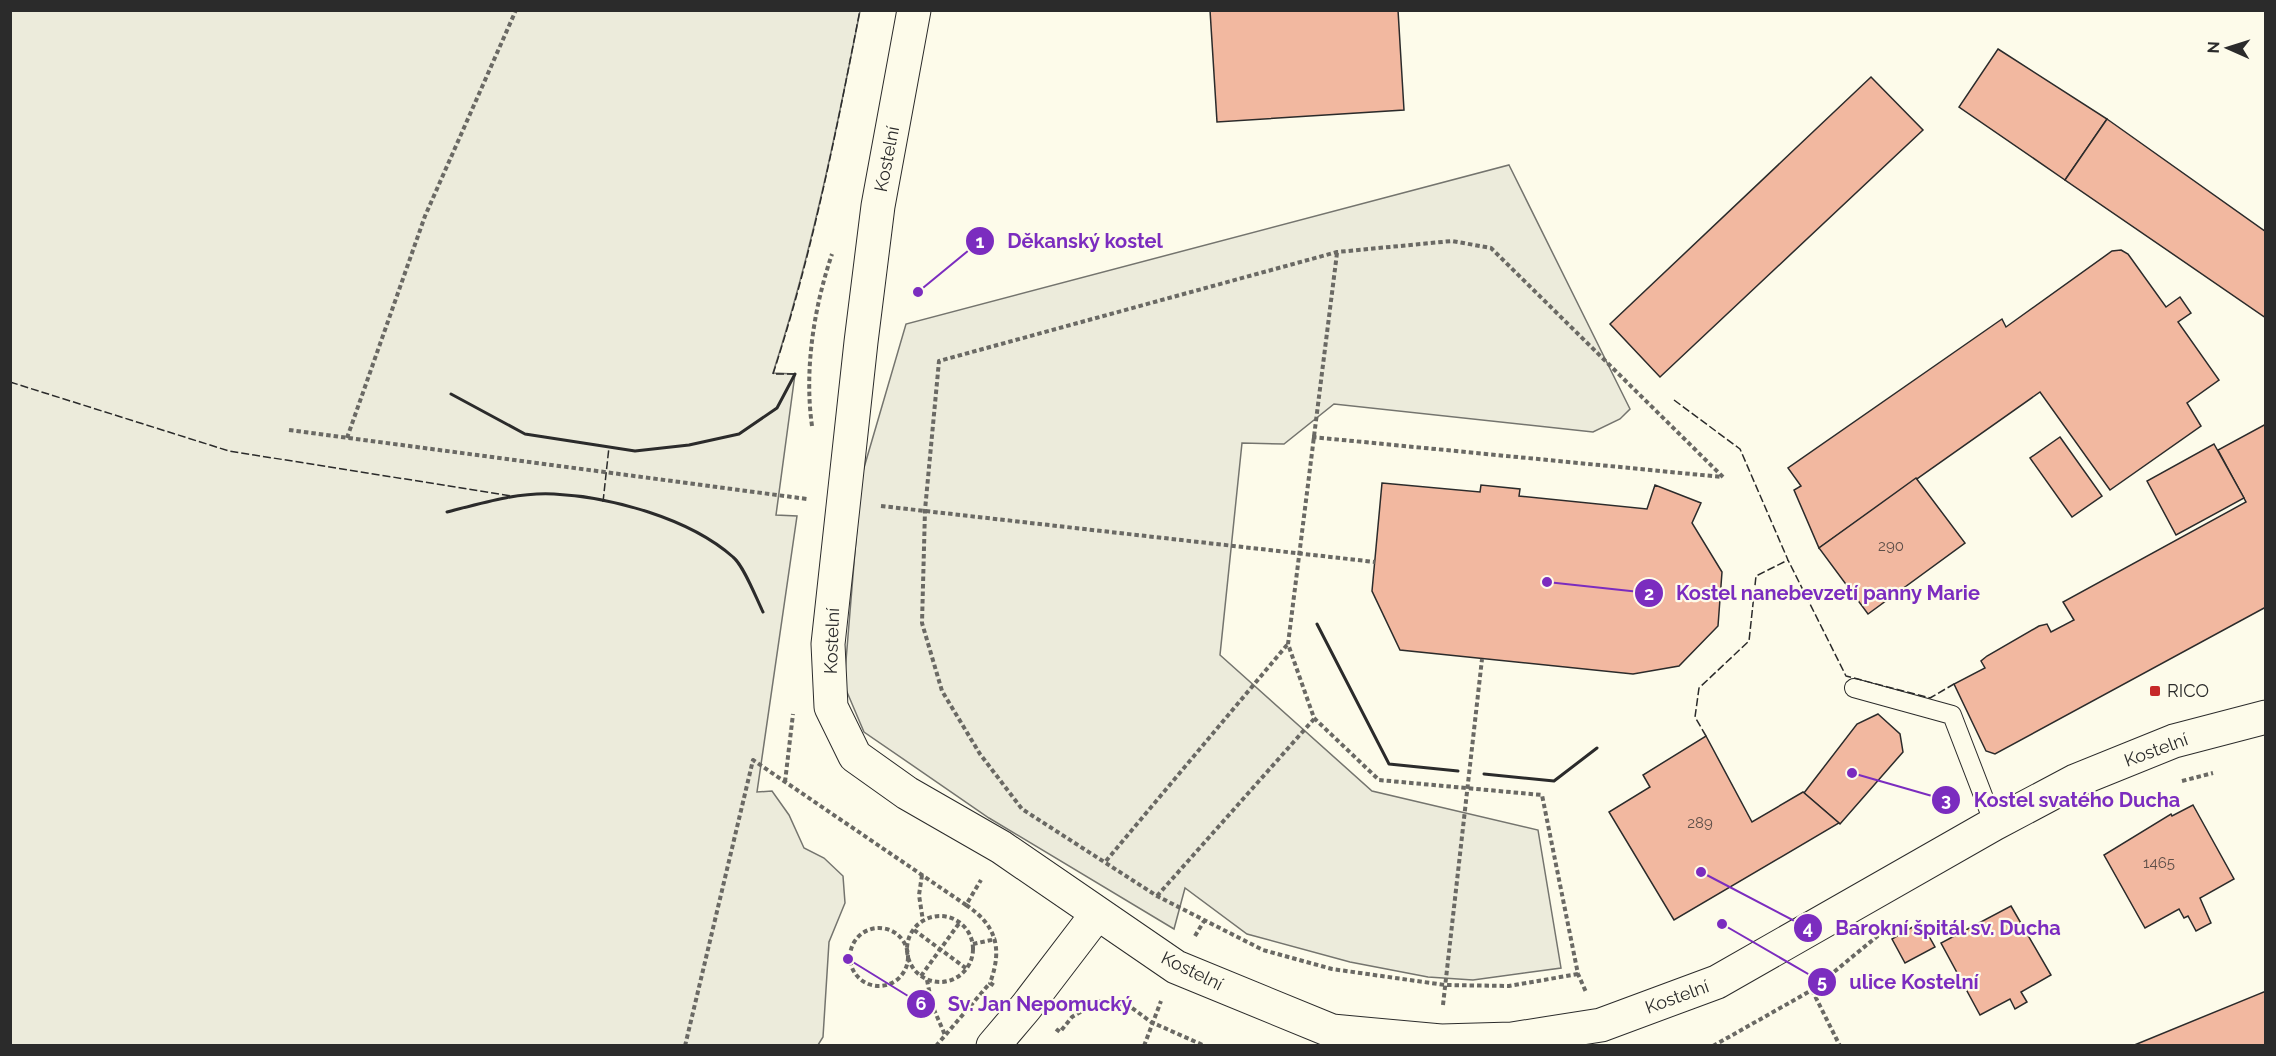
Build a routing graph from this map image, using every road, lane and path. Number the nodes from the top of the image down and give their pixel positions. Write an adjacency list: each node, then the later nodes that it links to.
1 (516, 10): 6 (path)
2 (914, 10): 22 (street, Kostelní)
3 (1337, 252): 5 (path); 5 (path); 9 (path)
4 (289, 430): 6 (path)
5 (1312, 437): 10 (path)
6 (347, 438): 7 (path)
7 (816, 500)
8 (873, 506): 9 (path)
9 (925, 510): 10 (path); 20 (path)
10 (1298, 555): 11 (path); 12 (path)
11 (1375, 562)
12 (1288, 644): 16 (path); 23 (path)
13 (1482, 659): 19 (path)
14 (1854, 688): 21 (lane)
15 (2265, 717): 21 (street, Kostelní)
16 (1314, 718): 19 (path); 25 (path)
17 (2220, 771): 18 (path)
18 (2175, 783)
19 (1468, 788): 37 (path); 41 (path)
20 (1022, 809): 22 (path); 23 (path)
21 (1994, 824): 45 (street, Kostelní)
22 (1001, 847): 26 (path); 27 (street, Kostelní)
23 (1106, 861): 25 (path)
24 (922, 875): 26 (path); 28 (path); 48 (path)
25 (1157, 896): 41 (path)
26 (966, 905): 32 (path)
27 (1097, 914): 43 (street); 47 (street, Kostelní)
28 (923, 921): 29 (path); 30 (path)
29 (960, 922): 33 (path); 34 (path)
30 (914, 930): 34 (path); 35 (path)
31 (1883, 932): 42 (path)
32 (996, 939): 33 (path); 40 (path)
33 (973, 944): 36 (path)
34 (939, 949): 36 (path); 38 (path)
35 (908, 954): 35 (path); 38 (path)
36 (967, 969): 39 (path)
37 (1578, 974): 41 (path); 45 (path)
38 (921, 976): 39 (path)
39 (927, 980): 46 (path)
40 (990, 983): 43 (path); 46 (path)
41 (1445, 985): 47 (path)
42 (1812, 990): 53 (path); 54 (path)
43 (1026, 1007): 44 (path); 50 (street)
44 (1152, 1022): 51 (path); 52 (path)
45 (1601, 1025): 47 (street, Kostelní)
46 (945, 1035): 49 (path)
47 (1441, 1041)
48 (685, 1046)
49 (936, 1046)
50 (993, 1046)
51 (1144, 1046)
52 (1204, 1046)
53 (1713, 1046)
54 (1840, 1046)

